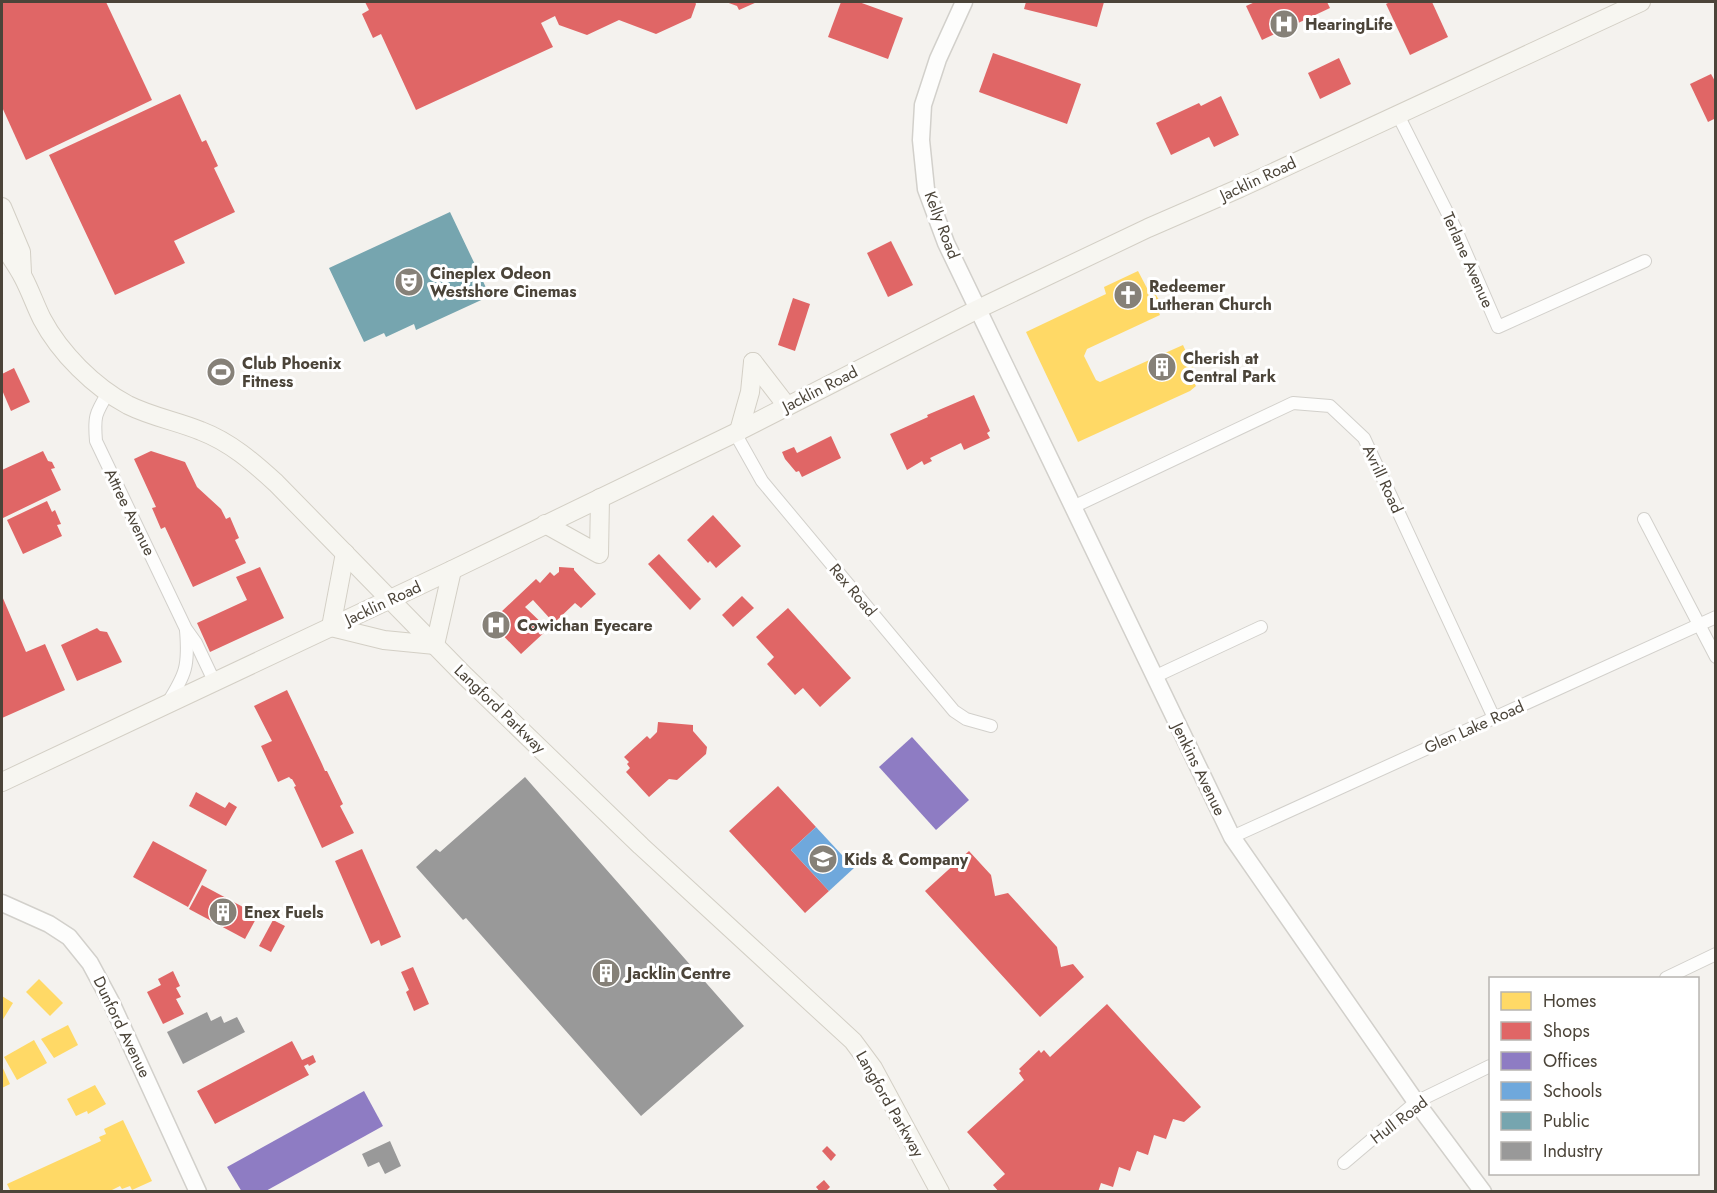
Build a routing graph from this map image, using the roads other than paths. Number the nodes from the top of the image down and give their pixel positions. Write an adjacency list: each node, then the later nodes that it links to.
1 (964, 2): 8 (street, Kelly Road)
2 (1641, 2): 3 (main road, Jacklin Road)
3 (1398, 115): 6 (street, Terlane Avenue); 8 (main road, Jacklin Road)
4 (2, 207): 7 (main road, Langford Parkway)
5 (2, 242): 7 (main road, Langford Parkway)
6 (1645, 261)
7 (22, 275): 9 (main road, Langford Parkway)
8 (978, 309): 10 (main road, Jacklin Road); 13 (street, Jenkins Avenue)
9 (108, 393): 16 (main road, Langford Parkway); 23 (street, Attree Avenue)
10 (787, 406): 11 (main road, Jacklin Road); 11 (main road)
11 (737, 432): 12 (main road, Jacklin Road); 30 (street, Rex Road)
12 (600, 498): 15 (main road, Jacklin Road); 15 (main road)
13 (1073, 507): 26 (street, Jenkins Avenue); 29 (street, Avrill Road)
14 (1644, 519): 20 (street)
15 (545, 524): 17 (main road, Jacklin Road)
16 (345, 553): 18 (main road, Langford Parkway); 21 (main road)
17 (452, 570): 18 (main road, Jacklin Road); 24 (main road)
18 (390, 599): 21 (main road, Jacklin Road); 24 (main road, Langford Parkway)
19 (1716, 617): 20 (street, Glen Lake Road)
20 (1699, 624): 25 (street); 29 (street, Glen Lake Road)
21 (331, 627): 24 (main road); 27 (main road, Jacklin Road)
22 (1261, 627): 26 (street)
23 (186, 629): 27 (street, Attree Avenue); 28 (street, Attree Avenue)
24 (435, 645): 40 (main road, Langford Parkway)
25 (1716, 657)
26 (1154, 677): 32 (street, Jenkins Avenue)
27 (215, 683): 28 (main road, Jacklin Road)
28 (164, 707): 31 (main road, Jacklin Road)
29 (1494, 718): 32 (street, Glen Lake Road)
30 (991, 726)
31 (2, 782)
32 (1232, 837): 37 (street, Jenkins Avenue)
33 (2, 903): 39 (street, Dunford Avenue)
34 (1716, 954): 35 (street)
35 (1668, 977)
36 (1489, 1067): 37 (street, Hull Road)
37 (1416, 1102): 38 (street, Hull Road); 41 (street, Jenkins Avenue)
38 (1344, 1163)
39 (198, 1191)
40 (940, 1191)
41 (1484, 1191)

